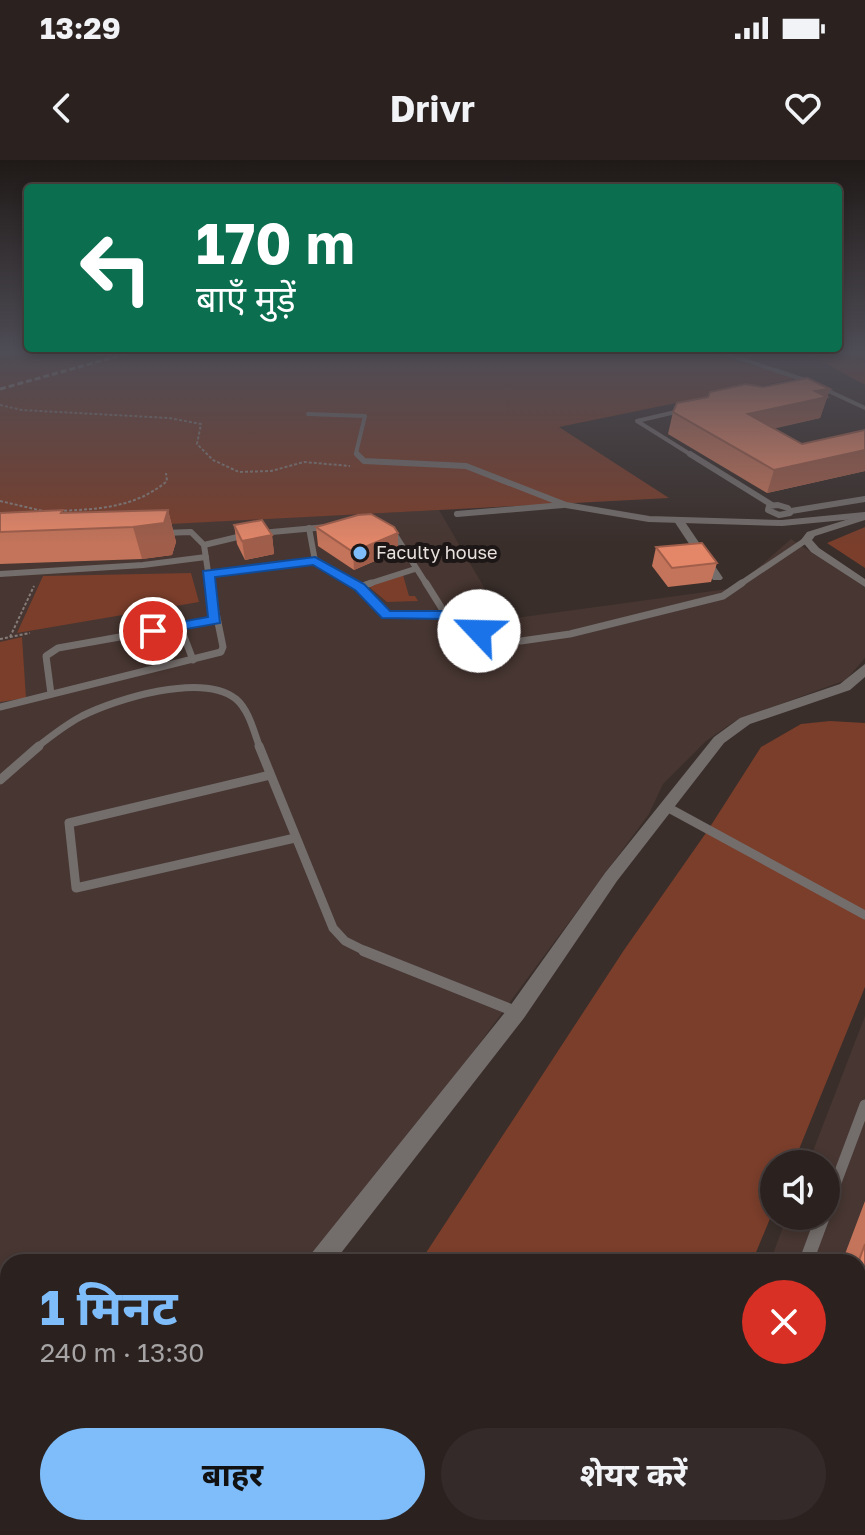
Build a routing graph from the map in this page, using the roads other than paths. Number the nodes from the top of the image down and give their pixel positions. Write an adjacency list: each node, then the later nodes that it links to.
1 (365, 417): 4 (lane)
2 (654, 417): 5 (lane)
3 (865, 499): 6 (lane)
4 (566, 505): 7 (lane); 10 (lane)
5 (772, 505): 6 (lane); 8 (lane)
6 (791, 512): 8 (lane); 11 (lane)
7 (457, 514)
8 (779, 515): 12 (lane)
9 (865, 516): 11 (lane); 17 (street)
10 (679, 521): 12 (lane); 24 (street)
11 (806, 521): 12 (lane)
12 (782, 523)
13 (381, 526): 21 (lane)
14 (337, 527): 15 (lane)
15 (309, 528): 18 (lane); 20 (lane)
16 (147, 534): 18 (lane)
17 (806, 540): 25 (street); 27 (lane)
18 (204, 545): 19 (lane)
19 (206, 557): 22 (lane); 23 (lane)
20 (315, 561): 23 (lane); 26 (lane)
21 (415, 569): 26 (lane); 27 (lane)
22 (0, 574)
23 (208, 574): 28 (lane)
24 (717, 578)
25 (865, 584)
26 (360, 587): 27 (lane)
27 (446, 615)
28 (215, 620): 29 (lane); 30 (lane)
29 (180, 626): 30 (lane); 32 (lane)
30 (193, 660): 32 (lane)
31 (865, 668): 36 (street)
32 (51, 694): 33 (lane)
33 (0, 707)
34 (270, 775): 35 (lane); 37 (lane); 37 (lane)
35 (0, 780)
36 (665, 806): 38 (lane); 39 (street)
37 (295, 838): 39 (lane)
38 (865, 915)
39 (517, 1012): 43 (street)
40 (865, 1105): 41 (lane)
41 (840, 1172)
42 (818, 1230): 44 (lane)
43 (325, 1254)
44 (809, 1254)

